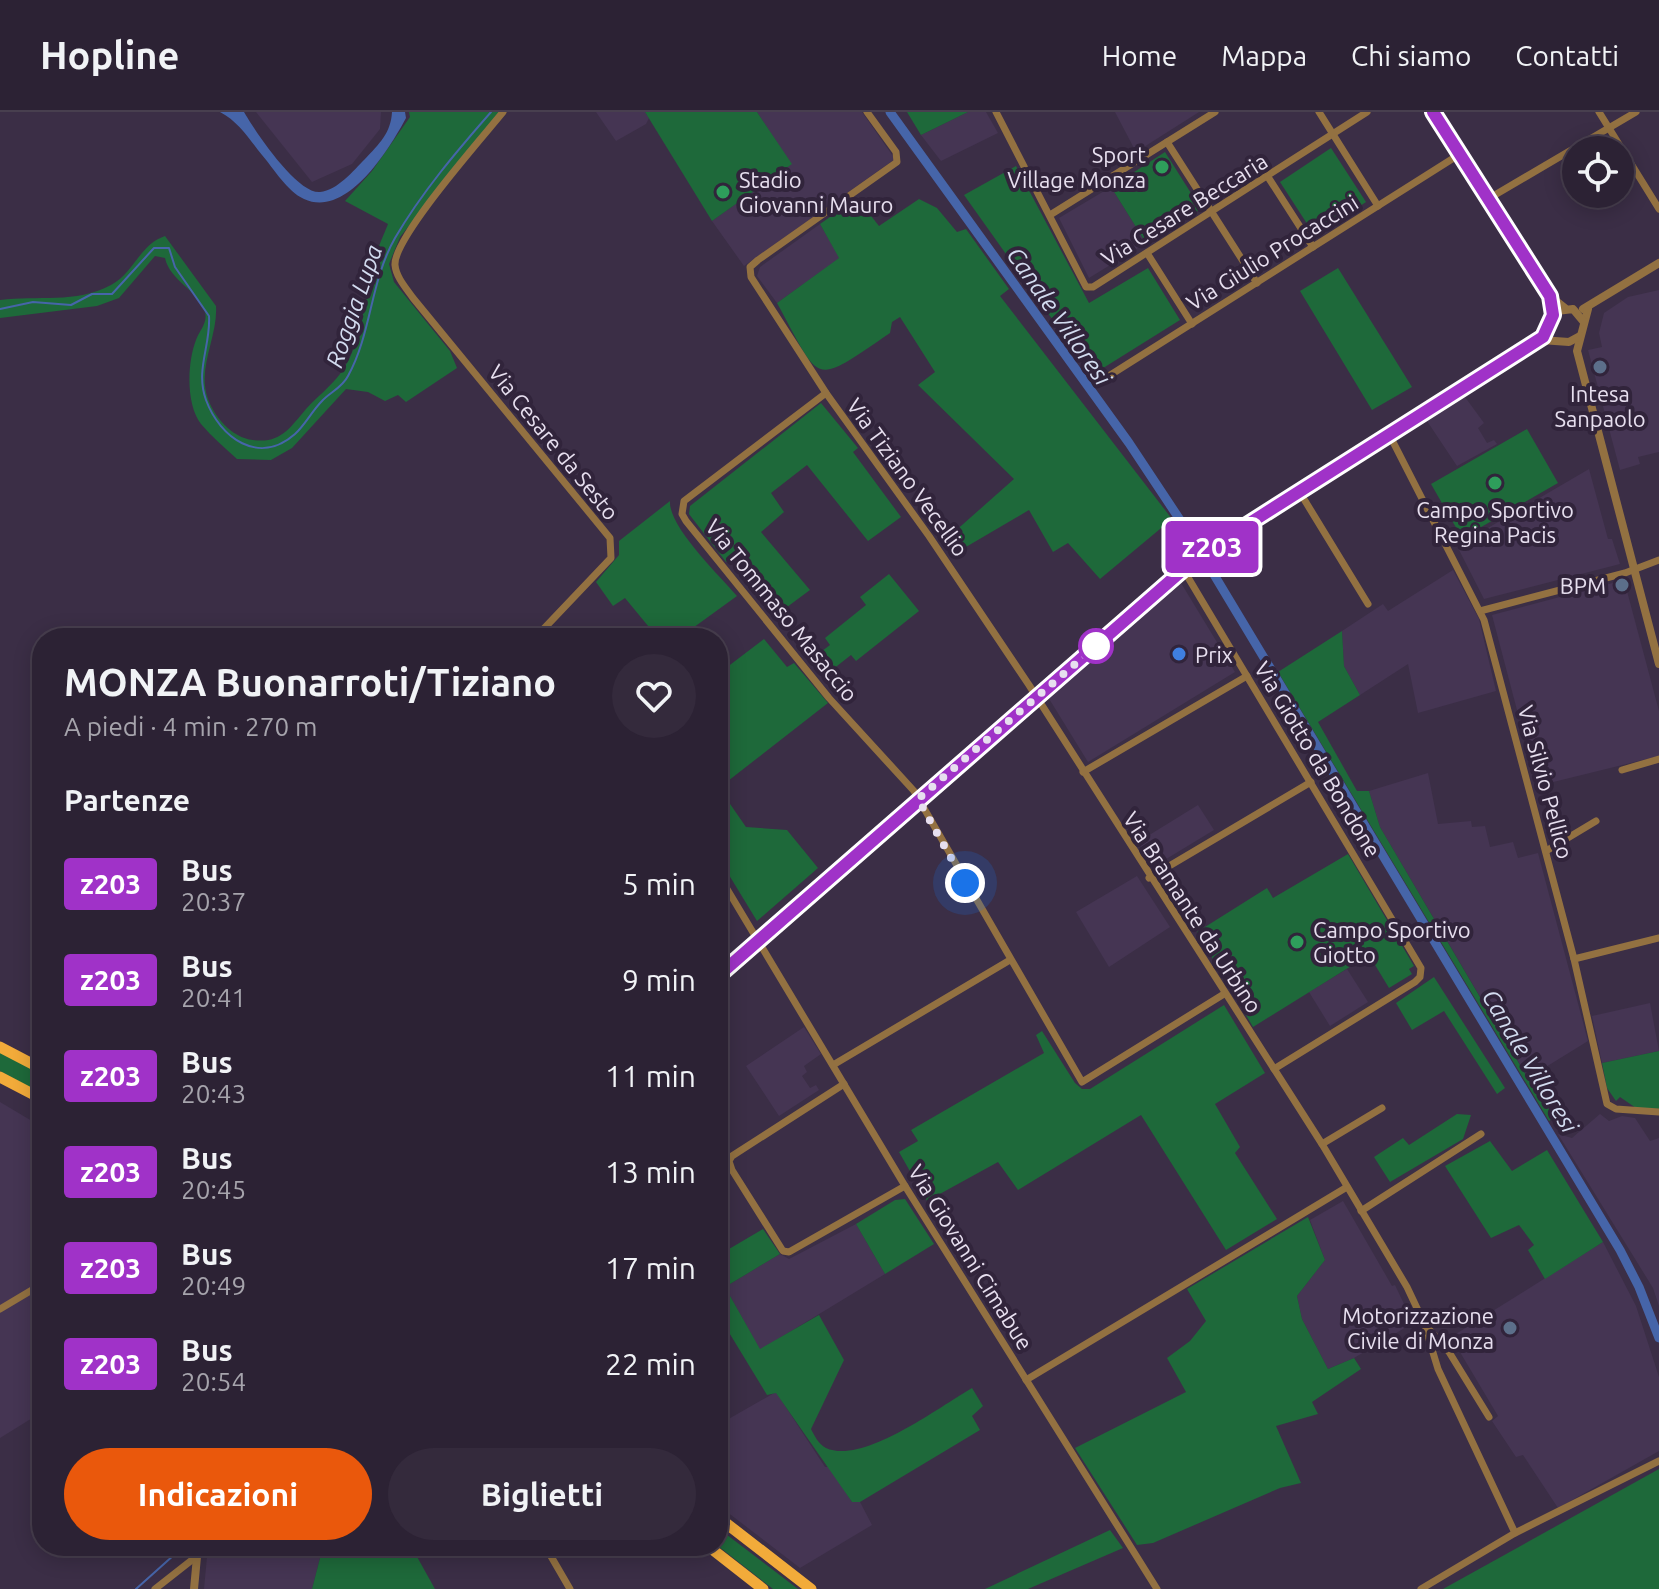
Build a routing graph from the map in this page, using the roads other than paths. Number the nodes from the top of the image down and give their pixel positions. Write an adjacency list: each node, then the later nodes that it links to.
1 (503, 112): 45 (street, Via Cesare da Sesto)
2 (867, 112): 37 (street, Via Tiziano Vecellio)
3 (996, 112): 19 (street)
4 (1215, 112): 12 (street)
5 (1319, 112): 11 (street)
6 (1367, 112): 11 (street, Via Cesare Beccaria)
7 (1433, 112): 13 (street)
8 (1599, 112): 10 (street)
9 (1636, 112): 10 (street)
10 (1609, 129): 15 (street); 17 (street)
11 (1334, 136): 14 (street, Via Cesare Beccaria); 16 (street)
12 (1167, 142): 18 (street); 19 (street)
13 (1460, 154): 15 (street); 16 (street, Via Giulio Procaccini)
14 (1268, 177): 18 (street, Via Cesare Beccaria); 20 (street)
15 (1488, 199): 24 (street)
16 (1378, 206): 20 (street, Via Giulio Procaccini)
17 (1659, 209)
18 (1212, 212): 21 (street, Via Cesare Beccaria); 23 (street)
19 (1050, 215): 21 (street, Via Cesare Beccaria)
20 (1313, 247): 23 (street, Via Giulio Procaccini)
21 (1147, 253): 29 (street)
22 (1659, 263): 26 (street)
23 (1257, 283): 29 (street, Via Giulio Procaccini)
24 (1550, 296): 25 (street); 27 (street)
25 (1570, 309): 26 (street); 27 (street); 28 (street)
26 (1588, 309): 28 (street)
27 (1553, 315): 30 (street)
28 (1583, 321): 31 (street)
29 (1192, 324): 36 (street, Via Giulio Procaccini)
30 (1549, 326): 32 (street); 33 (street)
31 (1580, 336): 34 (street); 35 (street)
32 (1556, 339): 33 (street); 34 (street)
33 (1540, 340): 38 (street)
34 (1567, 342): 35 (street)
35 (1577, 351): 42 (street)
36 (1104, 379)
37 (826, 393): 48 (street, Via Tiziano Vecellio); 53 (street, Via Tommaso Masaccio)
38 (1389, 434): 39 (street); 44 (street, Via Silvio Pellico)
39 (1299, 491): 41 (street); 43 (street)
40 (1659, 560): 42 (street)
41 (1183, 569): 47 (street, Via Giotto da Bondone); 48 (street)
42 (1634, 570): 44 (street); 46 (street)
43 (1368, 604)
44 (1480, 611): 55 (street, Via Silvio Pellico)
45 (544, 628)
46 (1659, 664)
47 (1247, 676): 51 (street); 52 (street, Via Giotto da Bondone)
48 (1037, 697): 51 (street, Via Bramante da Urbino); 53 (street)
49 (1659, 759): 50 (street)
50 (1622, 770)
51 (1083, 772): 56 (street, Via Bramante da Urbino)
52 (1311, 782): 56 (street); 67 (street, Via Giotto da Bondone)
53 (918, 799): 59 (street); 61 (street, Via Tommaso Masaccio)
54 (1596, 821): 55 (street)
55 (1546, 851): 60 (street, Via Silvio Pellico)
56 (1149, 878): 63 (street, Via Bramante da Urbino)
57 (728, 890): 59 (street, Via Giovanni Cimabue)
58 (1659, 938): 60 (street)
59 (758, 940): 62 (street); 66 (street, Via Giovanni Cimabue)
60 (1574, 959): 72 (street, Via Silvio Pellico)
61 (1010, 960): 63 (street, Via Tommaso Masaccio); 66 (street)
62 (728, 965)
63 (1224, 994): 67 (street, Via Bramante da Urbino)
64 (0, 1047): 65 (main road)
65 (32, 1064)
66 (833, 1065): 69 (street, Via Giovanni Cimabue)
67 (1274, 1069): 74 (street, Via Bramante da Urbino)
68 (0, 1077): 70 (main road)
69 (844, 1084): 75 (street, Via Giovanni Cimabue); 75 (street)
70 (32, 1094)
71 (1382, 1108): 74 (street)
72 (1659, 1112)
73 (1481, 1134): 77 (street)
74 (1322, 1144): 76 (street, Via Bramante da Urbino)
75 (905, 1186): 81 (street, Via Giovanni Cimabue)
76 (1347, 1187): 77 (street, Via Bramante da Urbino); 81 (street)
77 (1361, 1211): 80 (street, Via Bramante da Urbino)
78 (32, 1290): 79 (street)
79 (0, 1309)
80 (1424, 1323): 82 (street, Via Bramante da Urbino); 85 (street, Via Bramante da Urbino)
81 (1026, 1380): 95 (street, Via Giovanni Cimabue)
82 (1489, 1417)
83 (1659, 1461): 85 (street)
84 (728, 1525): 94 (main road)
85 (1515, 1533): 96 (street)
86 (192, 1556): 90 (street)
87 (197, 1556): 91 (street)
88 (551, 1556): 92 (street)
89 (721, 1556): 93 (main road)
90 (155, 1589)
91 (194, 1589)
92 (570, 1589)
93 (763, 1589)
94 (811, 1589)
95 (1157, 1589)
96 (1421, 1589)

